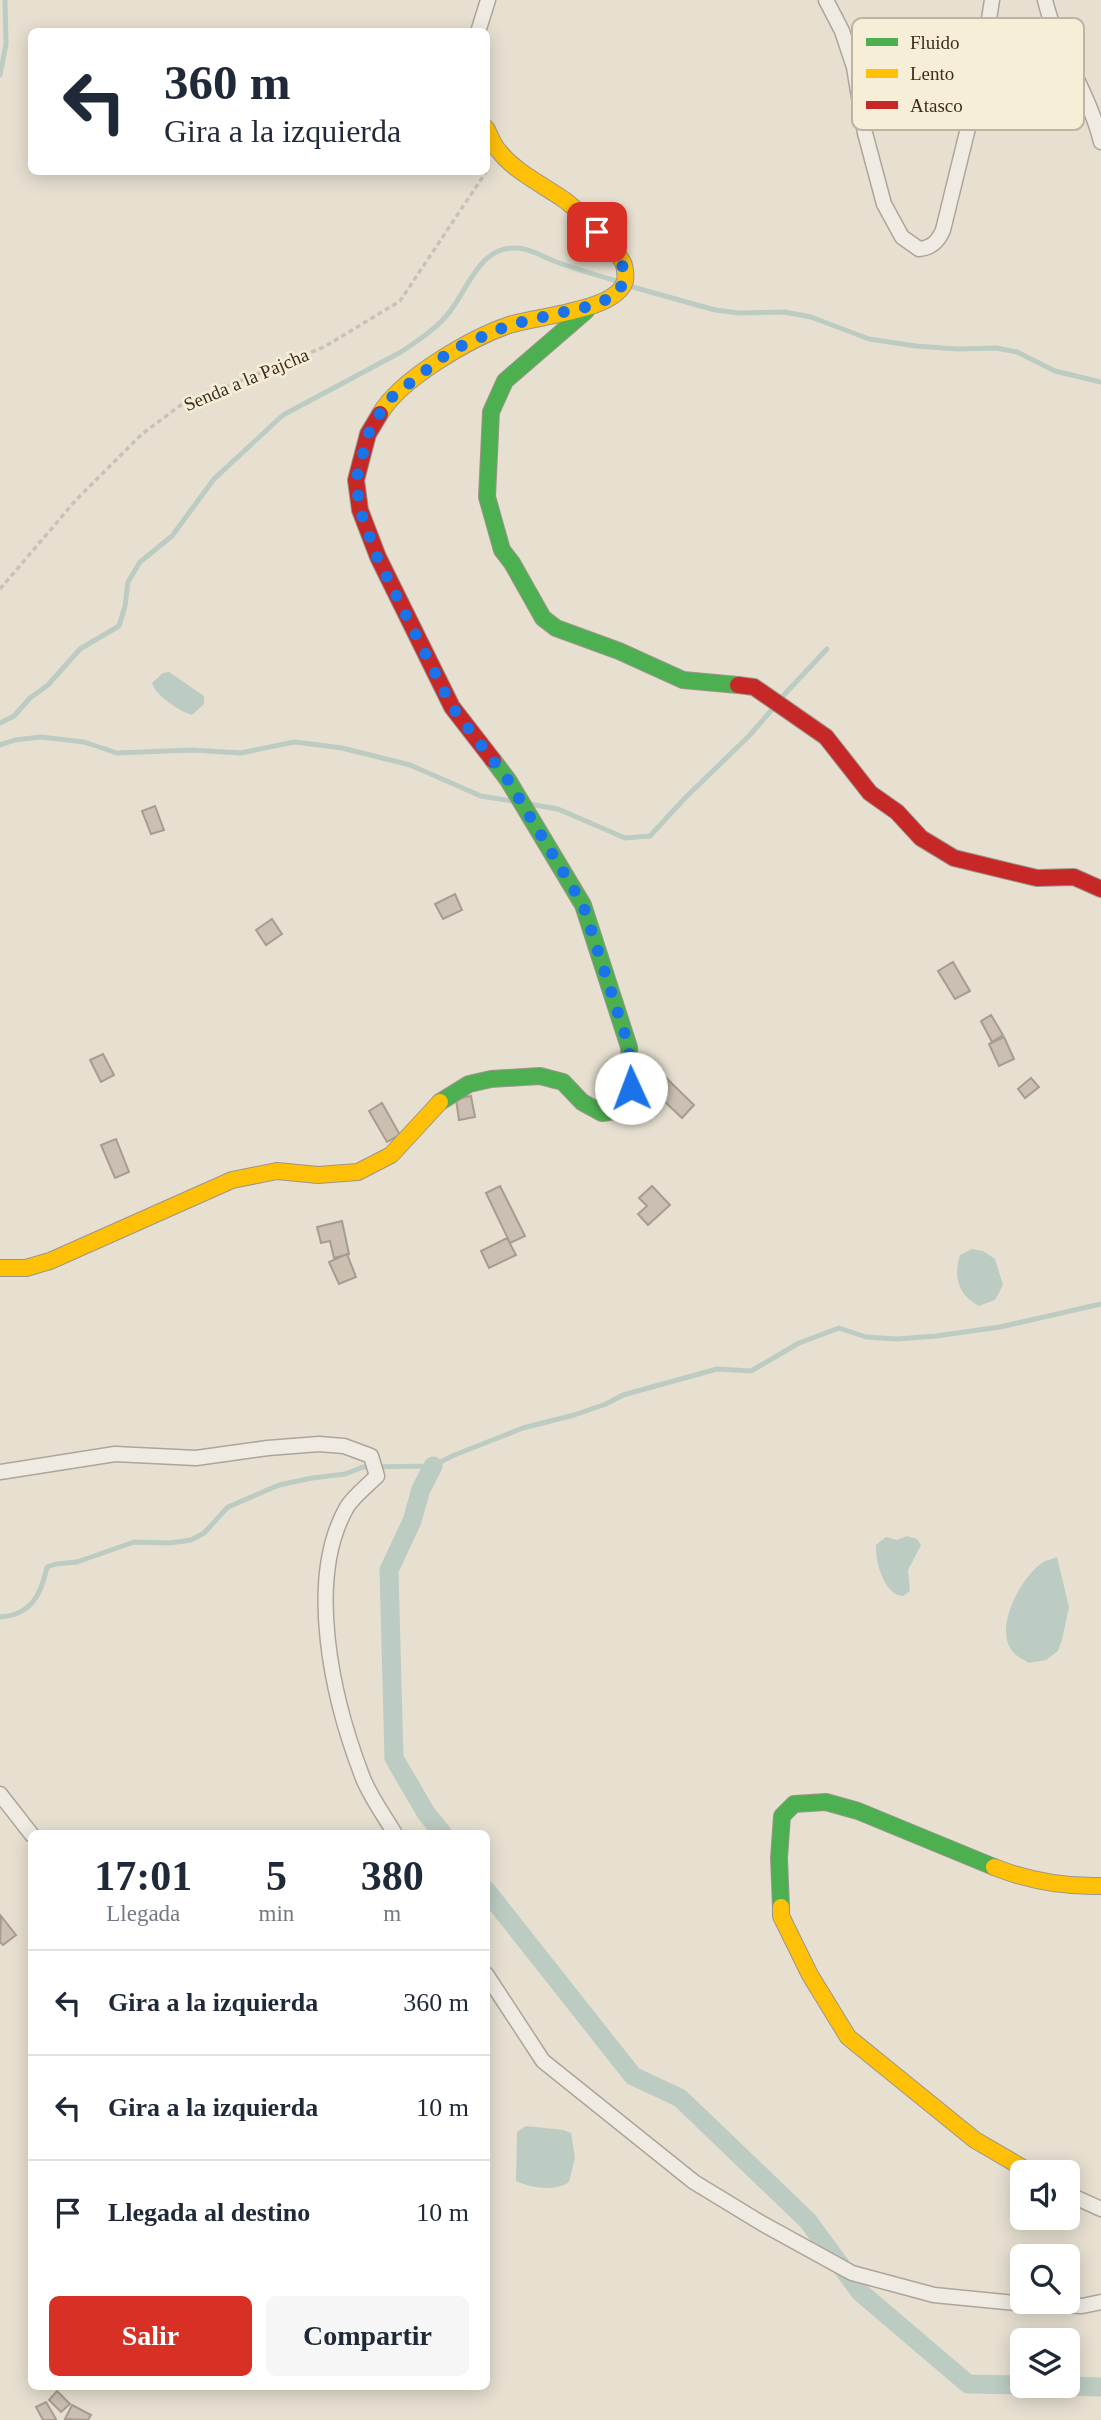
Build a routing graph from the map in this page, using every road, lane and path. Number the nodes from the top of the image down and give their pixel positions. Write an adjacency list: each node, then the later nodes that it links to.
1 (488, 0): 7 (street)
2 (826, 0): 8 (street)
3 (992, 0): 5 (street)
4 (1045, 0): 6 (street)
5 (990, 18)
6 (1050, 18)
7 (479, 28)
8 (852, 60)
9 (1084, 95): 13 (street)
10 (865, 130): 11 (street)
11 (967, 130)
12 (490, 135): 15 (street)
13 (1101, 142)
14 (484, 175): 16 (path, Senda a la Pajcha)
15 (594, 305): 17 (street); 18 (street)
16 (0, 589)
17 (1101, 889)
18 (0, 1268)
19 (0, 1472): 22 (street)
20 (0, 1794): 21 (street)
21 (28, 1830)
22 (393, 1830)
23 (1101, 1886): 25 (street)
24 (490, 1980): 28 (street)
25 (1010, 2160)
26 (1080, 2199): 27 (street)
27 (1101, 2209)
28 (1101, 2302)

